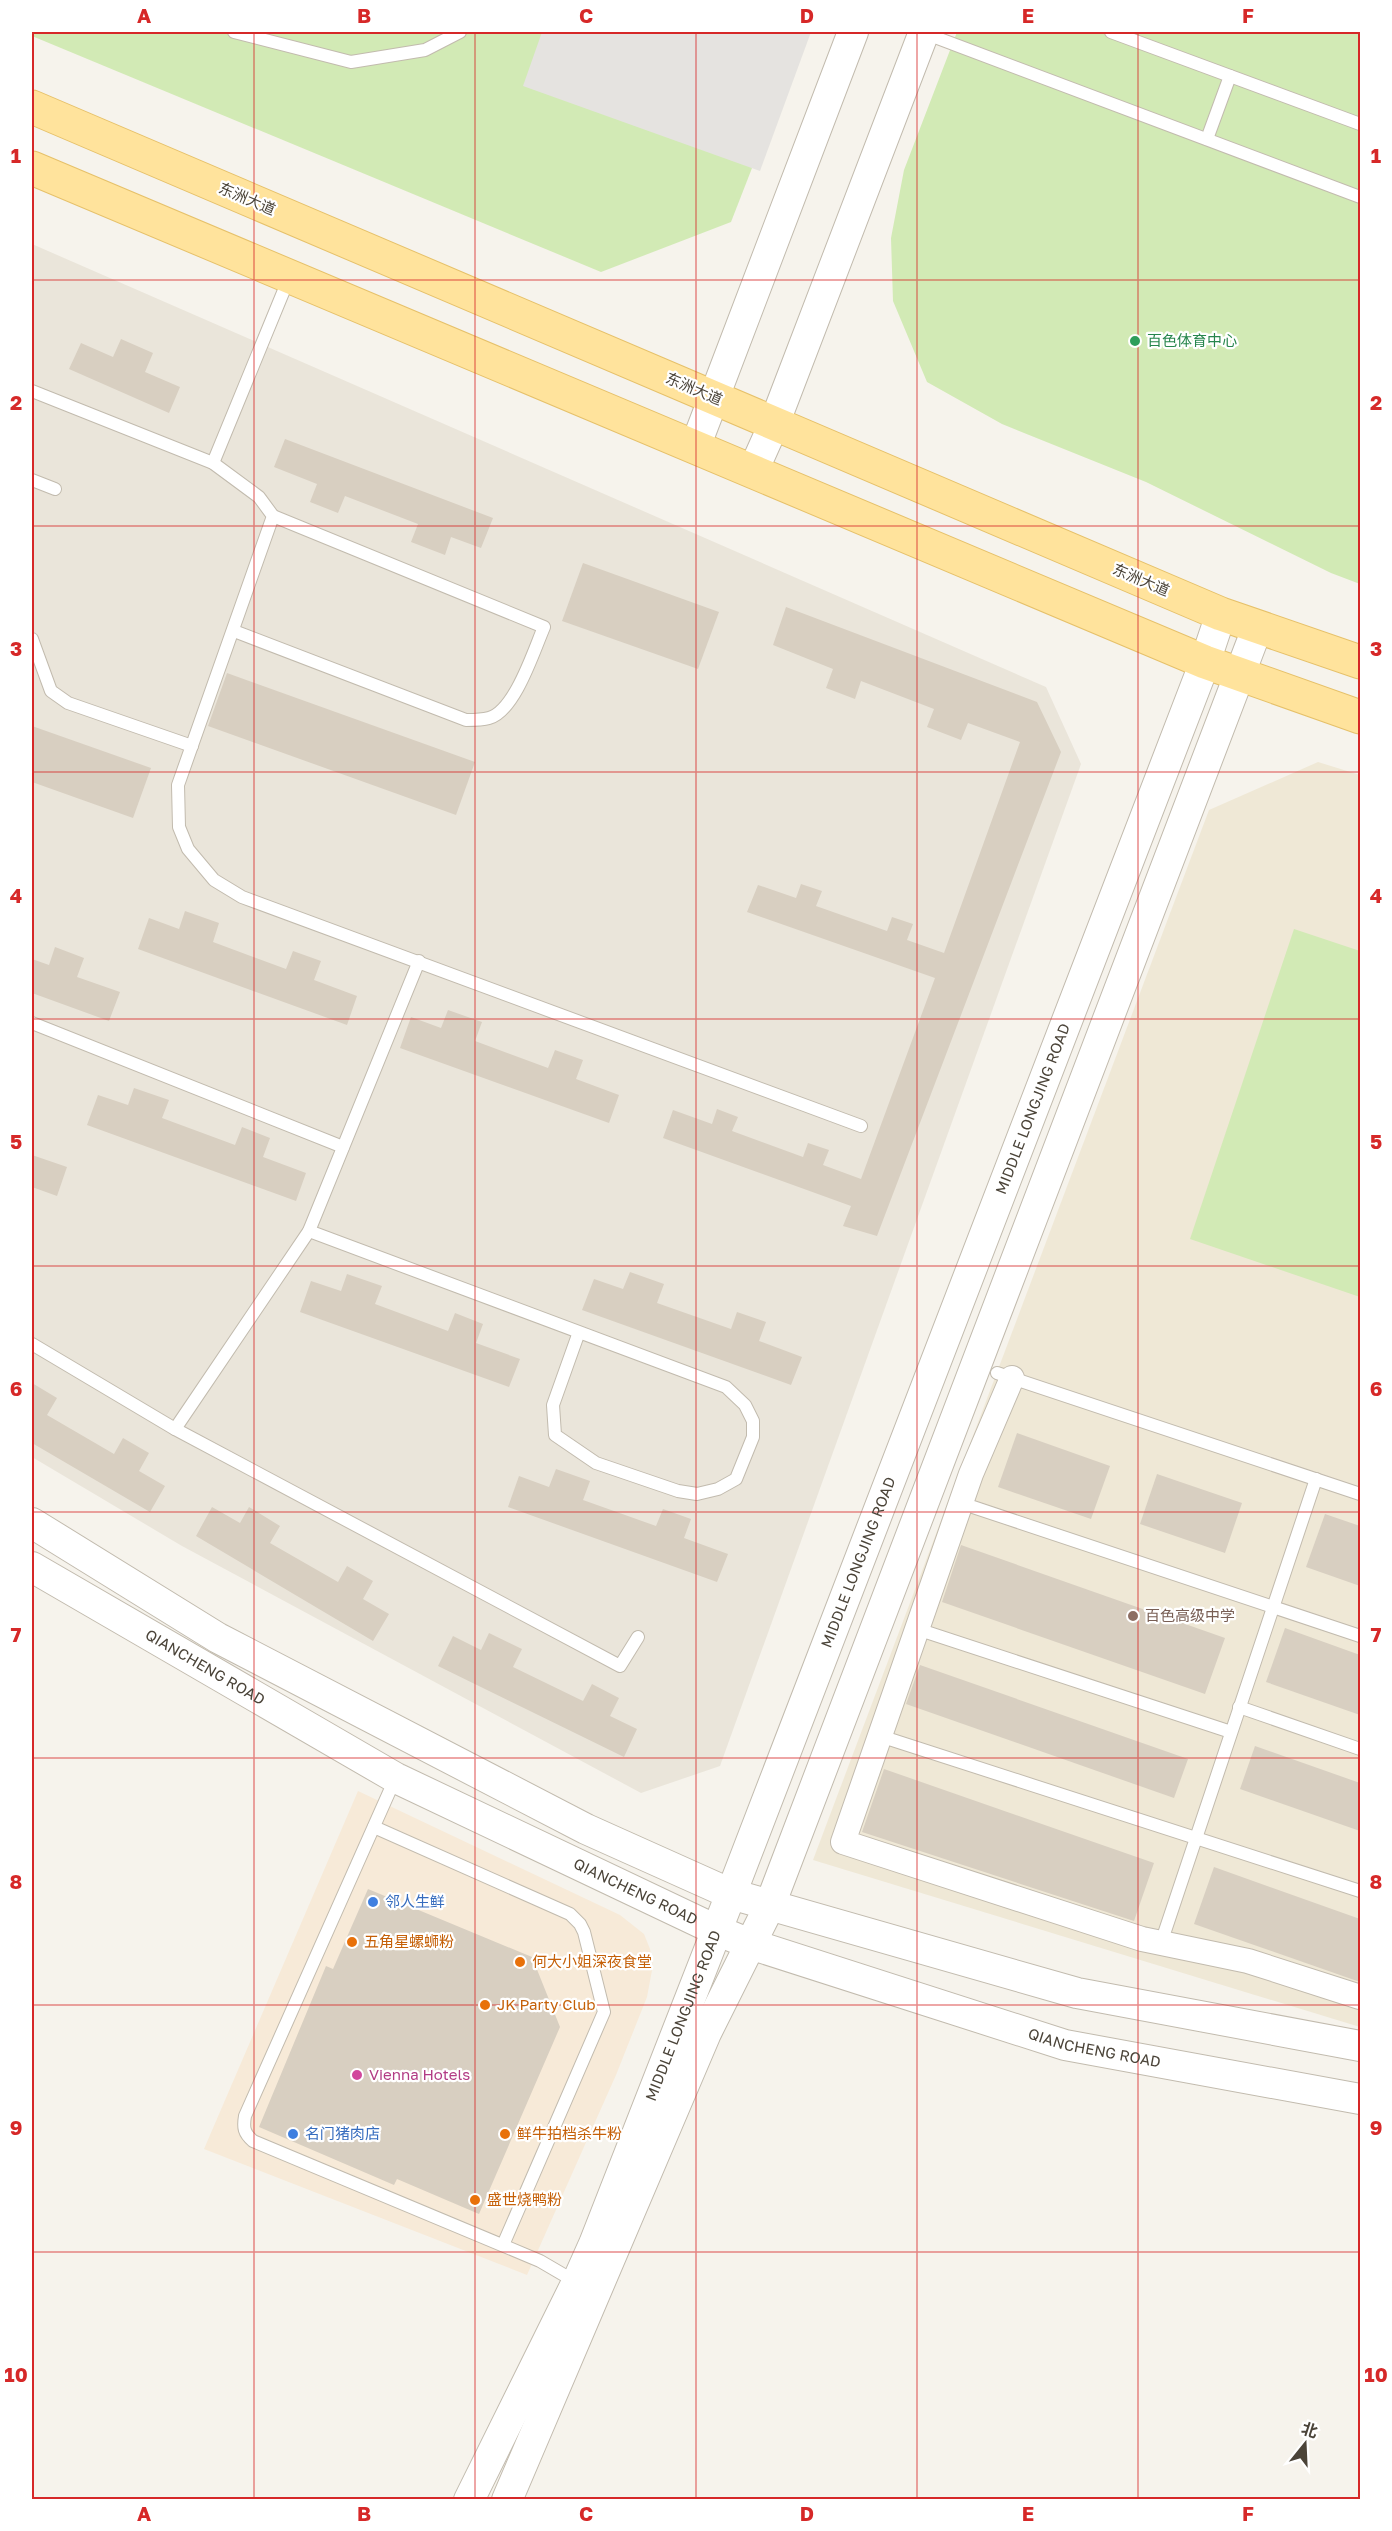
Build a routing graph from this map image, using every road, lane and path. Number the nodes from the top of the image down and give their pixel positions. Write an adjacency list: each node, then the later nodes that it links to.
1 (234, 32): 2 (lane)
2 (460, 32)
3 (853, 32): 14 (street)
4 (924, 32): 9 (lane); 15 (street)
5 (1111, 32): 6 (lane)
6 (1230, 76): 8 (lane); 9 (lane)
7 (32, 107): 14 (main road, 东洲大道)
8 (1360, 124)
9 (1207, 139): 11 (lane)
10 (32, 168): 12 (main road)
11 (1360, 197)
12 (290, 277): 16 (main road); 17 (lane)
13 (32, 392): 17 (lane)
14 (713, 398): 15 (main road, 东洲大道); 16 (street)
15 (774, 424): 18 (street); 22 (main road, 东洲大道)
16 (695, 447): 18 (main road)
17 (213, 464): 21 (lane)
18 (753, 471): 27 (main road)
19 (32, 480): 20 (lane)
20 (55, 489)
21 (273, 516): 24 (lane); 24 (lane)
22 (1221, 614): 23 (main road, 东洲大道); 27 (street, MIDDLE LONGJING ROAD)
23 (1258, 626): 26 (main road, 东洲大道); 28 (street, MIDDLE LONGJING ROAD)
24 (234, 631): 30 (lane)
25 (32, 639): 30 (lane)
26 (1360, 662)
27 (1205, 663): 28 (main road); 57 (street, MIDDLE LONGJING ROAD)
28 (1239, 674): 29 (main road); 58 (street, MIDDLE LONGJING ROAD)
29 (1360, 717)
30 (192, 746): 31 (lane)
31 (419, 961): 33 (lane); 34 (lane)
32 (32, 1023): 34 (lane)
33 (861, 1126)
34 (343, 1147): 35 (lane)
35 (309, 1231): 36 (lane); 39 (lane)
36 (579, 1332): 36 (lane)
37 (32, 1344): 39 (lane)
38 (1004, 1376): 40 (lane); 42 (street)
39 (176, 1429): 48 (lane)
40 (1316, 1479): 41 (lane); 45 (lane)
41 (1360, 1494)
42 (961, 1503): 45 (lane); 46 (street)
43 (32, 1522): 57 (street, QIANCHENG ROAD)
44 (32, 1568): 53 (street, QIANCHENG ROAD)
45 (1273, 1606): 47 (lane); 49 (lane)
46 (917, 1629): 50 (lane); 51 (street)
47 (1360, 1636)
48 (638, 1637)
49 (1239, 1707): 50 (lane); 52 (lane)
50 (1232, 1732): 55 (lane)
51 (880, 1736): 55 (lane); 60 (street)
52 (1360, 1749)
53 (396, 1778): 54 (lane); 59 (street, QIANCHENG ROAD)
54 (374, 1827): 65 (lane); 65 (lane)
55 (1196, 1839): 56 (lane); 60 (lane)
56 (1360, 1891)
57 (732, 1894): 58 (street, QIANCHENG ROAD); 59 (street, MIDDLE LONGJING ROAD)
58 (770, 1905): 61 (street, MIDDLE LONGJING ROAD); 63 (street, QIANCHENG ROAD)
59 (716, 1930): 61 (street, QIANCHENG ROAD); 66 (street, MIDDLE LONGJING ROAD)
60 (1161, 1943): 62 (street)
61 (750, 1944): 64 (street, QIANCHENG ROAD); 68 (street, MIDDLE LONGJING ROAD)
62 (1360, 1997)
63 (1360, 2046)
64 (1360, 2099)
65 (503, 2245): 66 (lane)
66 (577, 2282): 67 (street, MIDDLE LONGJING ROAD)
67 (469, 2499)
68 (507, 2499)

